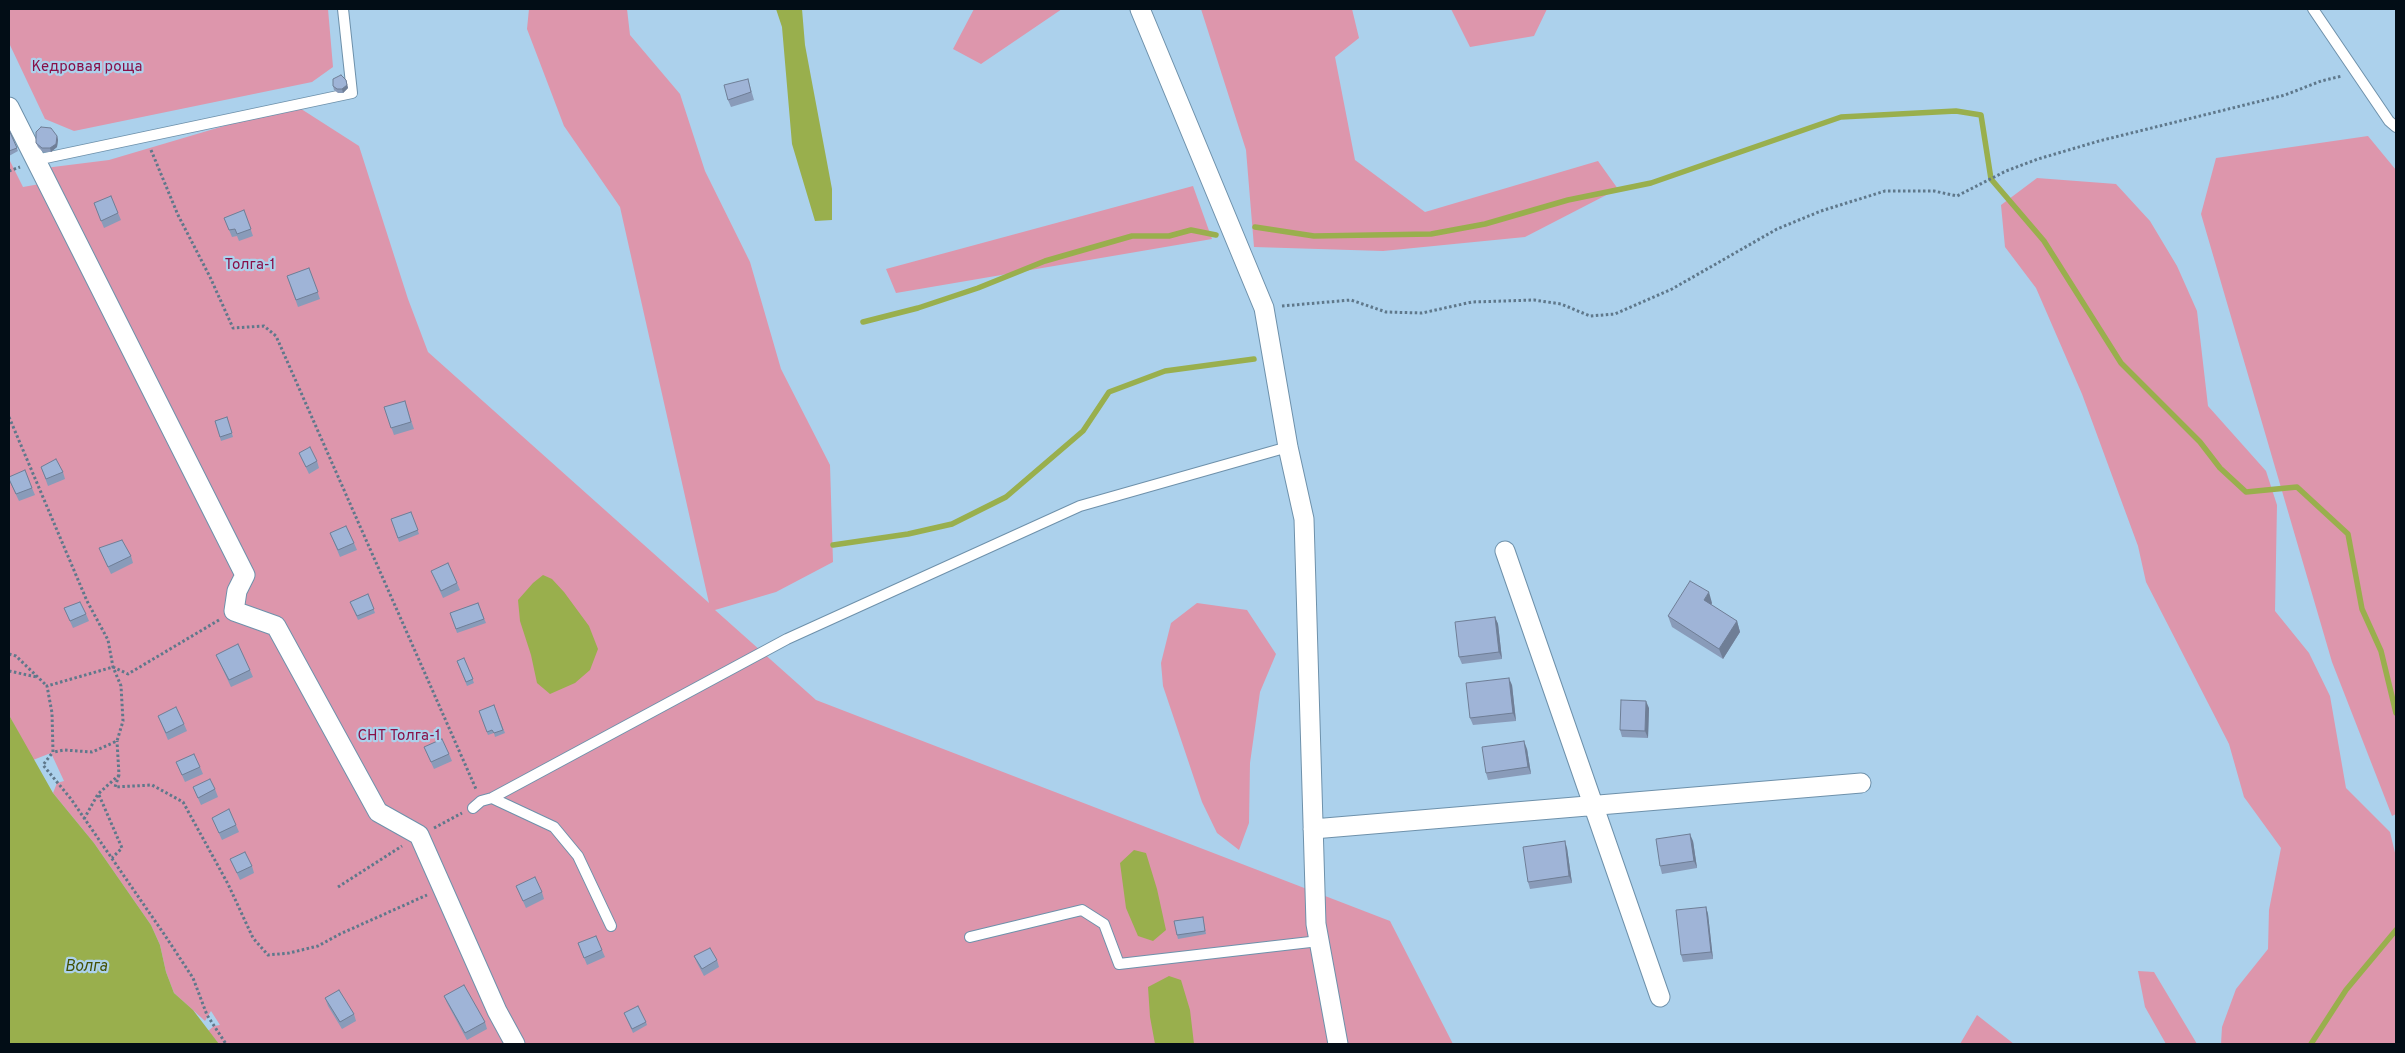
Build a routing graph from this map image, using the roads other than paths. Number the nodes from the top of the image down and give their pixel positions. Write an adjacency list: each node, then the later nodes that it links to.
1 (343, 9): 6 (lane)
2 (1140, 9): 7 (street)
3 (2313, 9): 5 (lane)
4 (9, 107): 6 (street)
5 (2396, 127)
6 (36, 160): 18 (street)
7 (1288, 448): 10 (lane); 13 (street)
8 (1505, 552): 12 (street)
9 (1861, 783): 12 (street)
10 (492, 798): 11 (lane); 14 (lane)
11 (477, 804)
12 (1595, 805): 13 (street); 17 (street)
13 (1313, 829): 15 (street)
14 (611, 926)
15 (1318, 933): 16 (lane); 19 (street)
16 (970, 937)
17 (1660, 997)
18 (515, 1044)
19 (1338, 1044)

